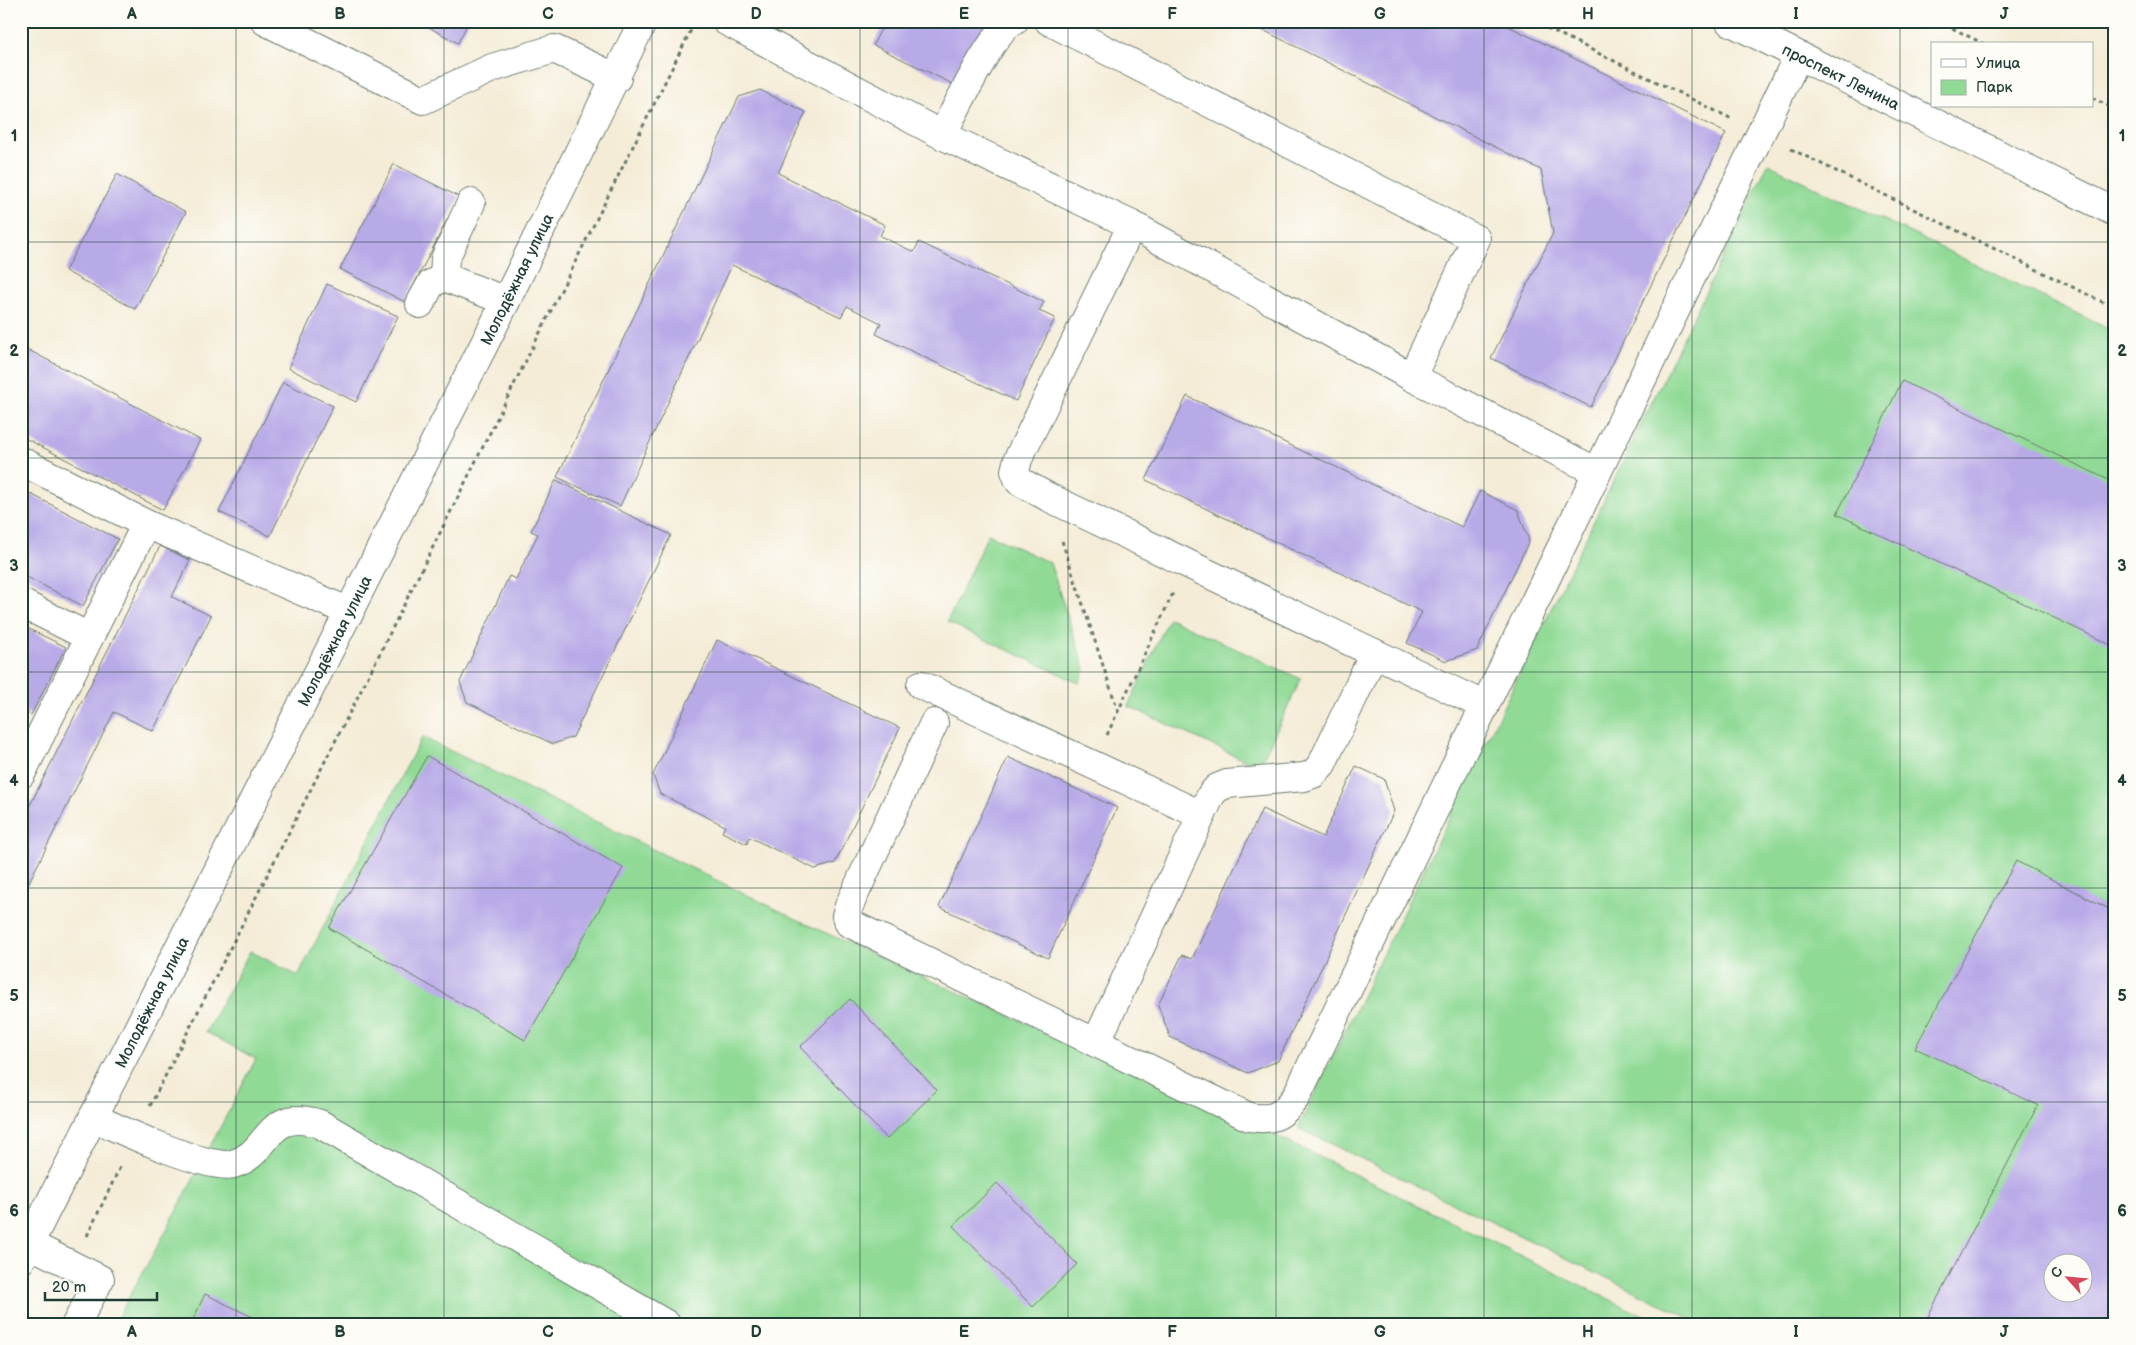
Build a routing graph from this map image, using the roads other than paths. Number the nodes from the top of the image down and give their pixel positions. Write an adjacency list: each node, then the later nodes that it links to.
1 (266, 21): 8 (street)
2 (644, 21): 8 (street, Молодёжная улица)
3 (1014, 21): 9 (street)
4 (1048, 21): 16 (street)
5 (1729, 21): 7 (street, проспект Ленина)
6 (739, 25): 9 (street)
7 (1798, 56): 11 (street, проспект Ленина); 18 (street)
8 (617, 78): 14 (street, Молодёжная улица)
9 (942, 135): 12 (street)
10 (471, 204): 13 (street)
11 (2115, 212)
12 (1132, 224): 16 (street); 23 (street)
13 (444, 277): 14 (street); 15 (street)
14 (506, 301): 21 (street, Молодёжная улица)
15 (420, 304)
16 (1412, 377): 18 (street)
17 (21, 461): 19 (street)
18 (1597, 472): 25 (street)
19 (146, 524): 21 (street); 22 (street)
20 (21, 603): 22 (street)
21 (350, 612): 31 (street, Молодёжная улица)
22 (89, 637): 27 (street)
23 (1374, 653): 25 (street); 29 (street)
24 (921, 685): 29 (street)
25 (1485, 706): 30 (street)
26 (934, 723): 30 (street)
27 (29, 740): 28 (street)
28 (21, 774)
29 (1201, 815): 30 (street)
30 (1096, 1043)
31 (93, 1117): 32 (street, Молодёжная улица); 34 (street)
32 (25, 1252): 33 (street)
33 (76, 1324)
34 (666, 1324)

